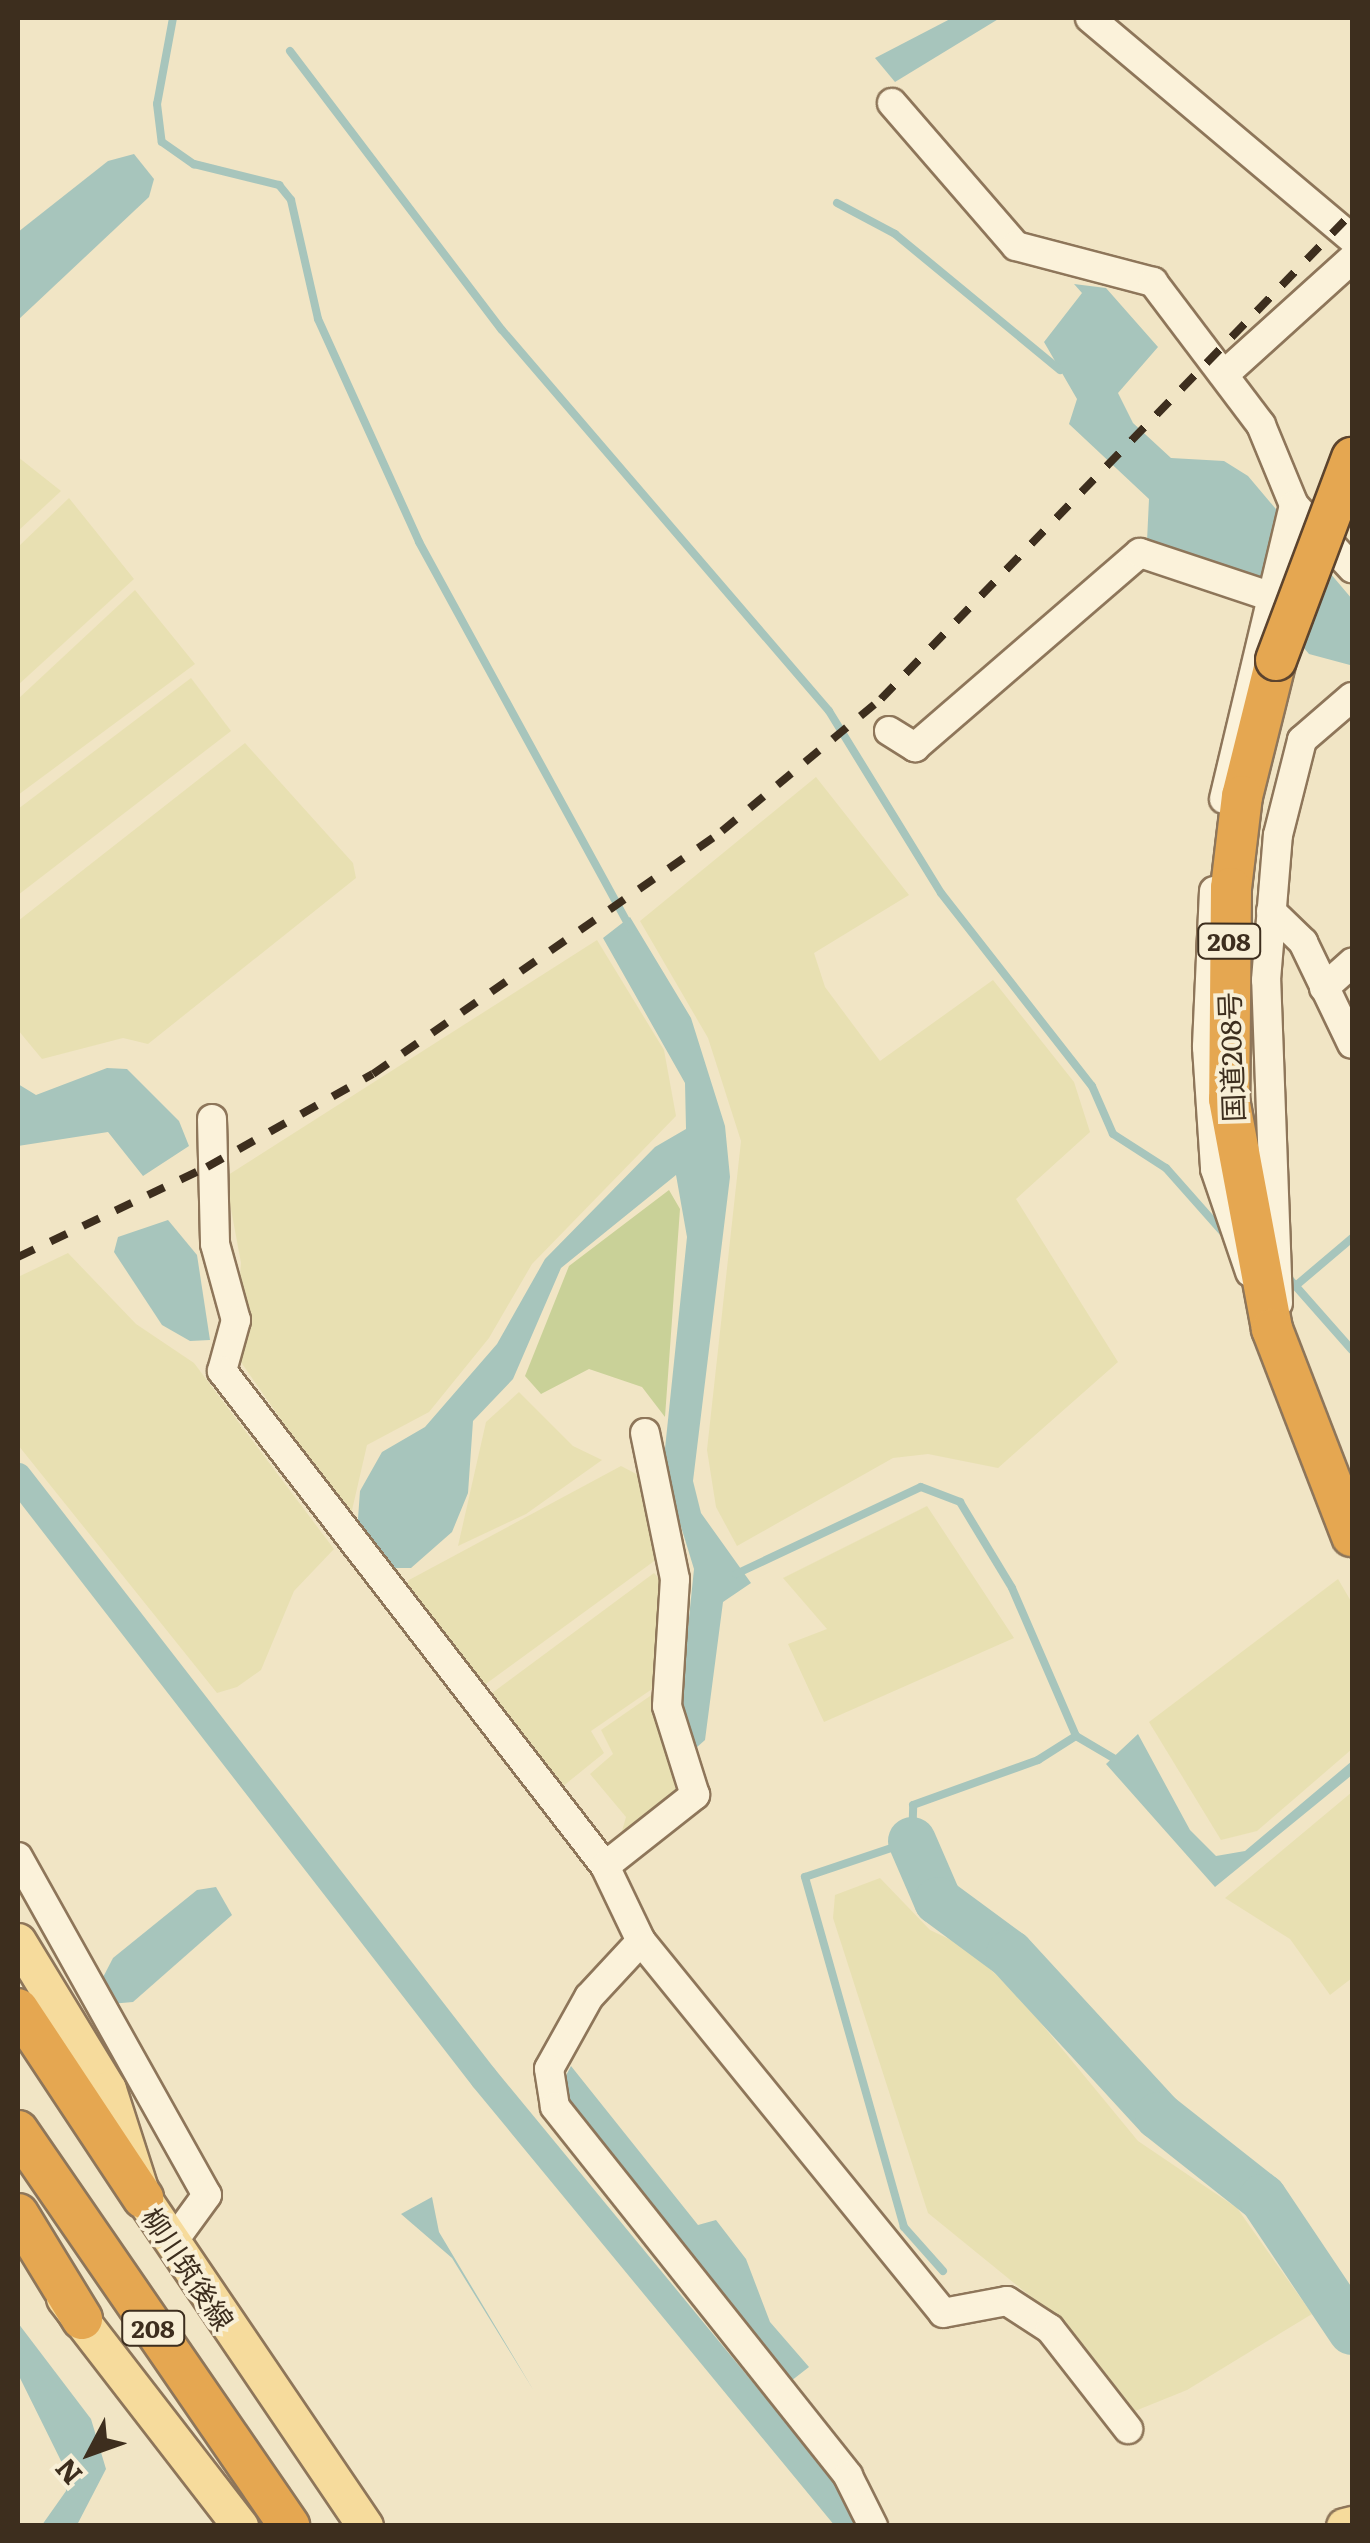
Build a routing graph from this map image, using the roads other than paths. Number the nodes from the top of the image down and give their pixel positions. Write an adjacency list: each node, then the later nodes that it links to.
1 (1090, 18): 3 (street)
2 (892, 104): 5 (street)
3 (1352, 239)
4 (1352, 259): 5 (street)
5 (1227, 372): 7 (street)
6 (1352, 458): 18 (highway, 国道208号 / 208, bridge)
7 (1292, 514): 8 (street); 9 (street)
8 (1352, 568)
9 (1266, 605): 11 (street); 12 (street)
10 (1348, 700): 12 (street)
11 (888, 731)
12 (1257, 787): 13 (street); 18 (street)
13 (1271, 911): 15 (street); 18 (street)
14 (1352, 963): 15 (street)
15 (1324, 988): 16 (street)
16 (1352, 1044)
17 (212, 1119): 22 (street)
18 (1250, 1223): 20 (highway, 国道208号 / 208)
19 (645, 1433): 22 (street)
20 (1352, 1536)
21 (18, 1857): 30 (street)
22 (604, 1866): 24 (street)
23 (18, 1941): 28 (main road, 柳川筑後線)
24 (641, 1941): 33 (street); 39 (street)
25 (18, 2010): 28 (highway)
26 (18, 2130): 37 (highway, 208)
27 (18, 2157): 36 (highway, 208)
28 (143, 2198): 30 (main road, 柳川筑後線)
29 (18, 2214): 32 (highway)
30 (172, 2243): 38 (main road, 柳川筑後線)
31 (18, 2244): 32 (main road)
32 (82, 2319): 35 (main road)
33 (1128, 2429)
34 (1352, 2524): 40 (main road)
35 (240, 2526)
36 (270, 2526)
37 (289, 2526)
38 (365, 2526)
39 (873, 2526)
40 (1344, 2526)

